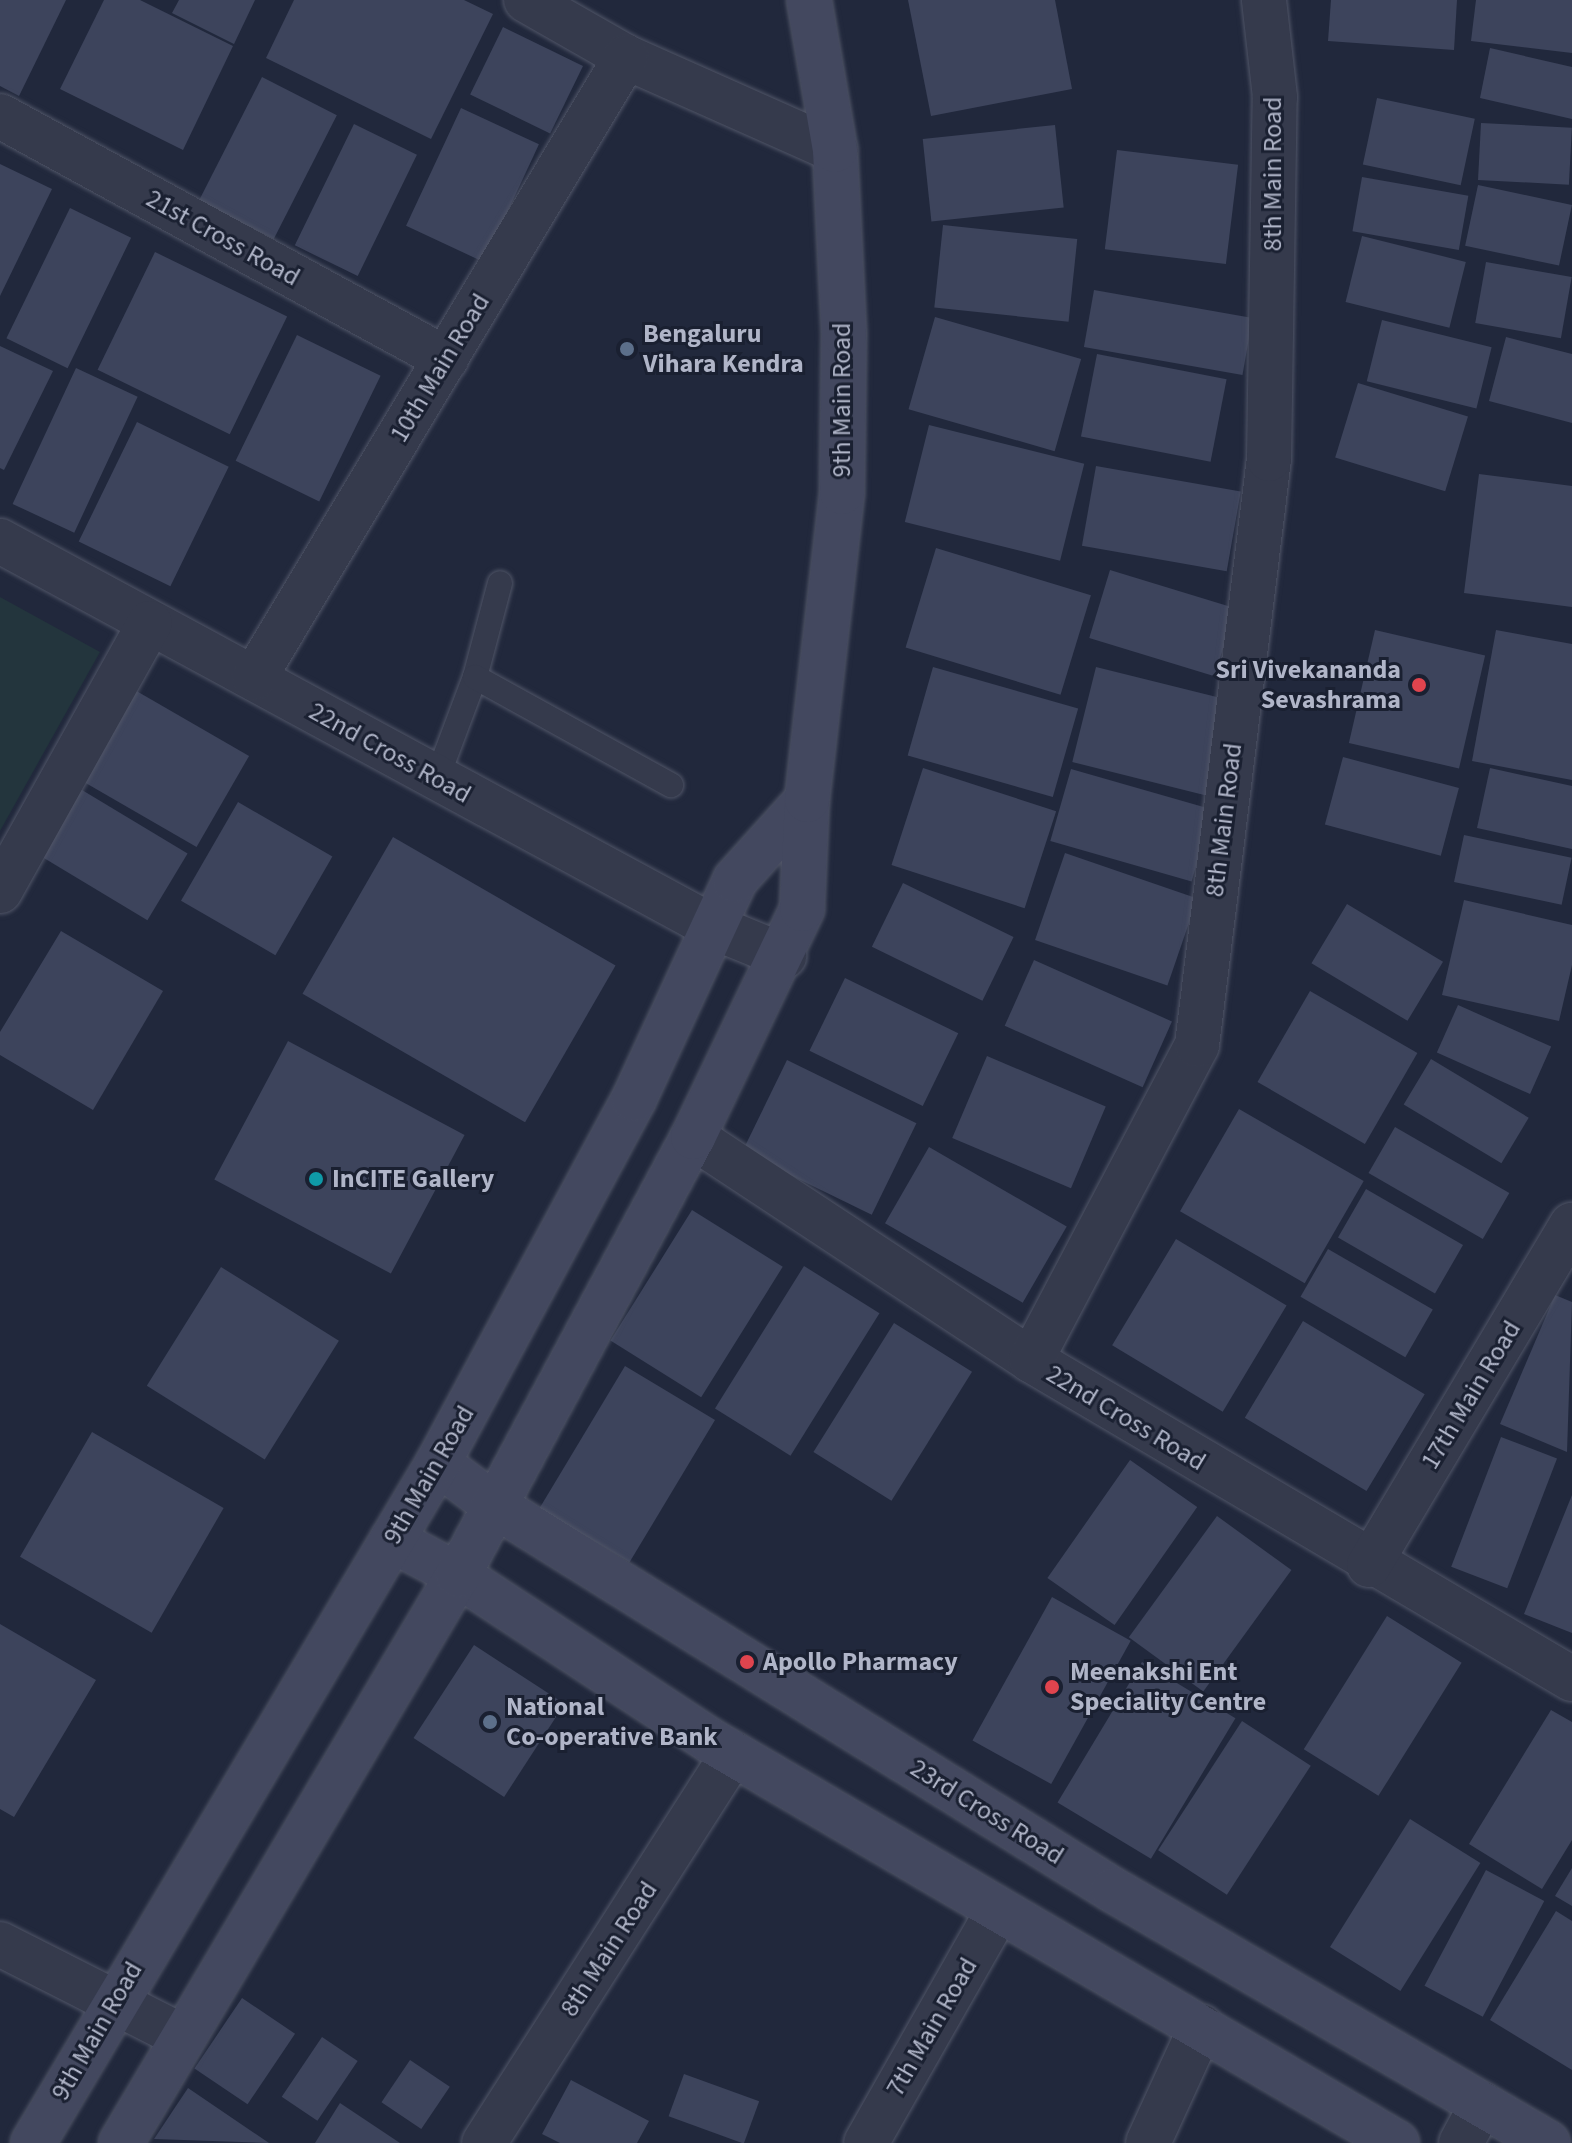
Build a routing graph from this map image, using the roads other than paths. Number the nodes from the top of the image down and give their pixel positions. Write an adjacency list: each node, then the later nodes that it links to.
1 (526, 0): 4 (street)
2 (809, 0): 6 (main road, 9th Main Road)
3 (1264, 0): 21 (street, 8th Main Road)
4 (626, 57): 6 (street); 7 (street, 10th Main Road)
5 (0, 116): 7 (street, 21st Cross Road)
6 (835, 150): 15 (main road, 9th Main Road)
7 (446, 359): 12 (street, 10th Main Road)
8 (0, 541): 10 (street, 22nd Cross Road)
9 (500, 583): 11 (lane)
10 (150, 623): 12 (street, 22nd Cross Road); 16 (street)
11 (475, 677): 13 (lane); 14 (lane)
12 (254, 678): 13 (street, 22nd Cross Road)
13 (437, 778): 17 (street, 22nd Cross Road)
14 (671, 785)
15 (807, 800): 17 (main road, 9th Main Road); 18 (main road, 9th Main Road)
16 (0, 891)
17 (713, 927): 18 (street, 22nd Cross Road); 22 (main road, 9th Main Road)
18 (784, 956): 19 (main road, 9th Main Road)
19 (693, 1137): 21 (street, 22nd Cross Road); 23 (main road, 9th Main Road)
20 (1572, 1225): 25 (street, 17th Main Road)
21 (1031, 1360): 25 (street, 22nd Cross Road)
22 (438, 1463): 23 (main road, 23rd Cross Road); 24 (main road, 9th Main Road)
23 (494, 1505): 26 (main road, 9th Main Road); 34 (main road, 23rd Cross Road)
24 (392, 1540): 26 (main road); 31 (main road, 9th Main Road)
25 (1369, 1565): 27 (street, 22nd Cross Road)
26 (458, 1575): 28 (main road); 33 (main road, 9th Main Road)
27 (1572, 1679)
28 (733, 1754): 29 (main road); 37 (street, 8th Main Road)
29 (998, 1911): 32 (main road); 38 (street, 7th Main Road)
30 (0, 1944): 31 (street)
31 (113, 2002): 33 (street); 35 (main road, 9th Main Road)
32 (1201, 2027): 39 (street); 40 (main road)
33 (183, 2037): 36 (main road, 9th Main Road)
34 (1482, 2104): 41 (street); 42 (main road, 23rd Cross Road)
35 (33, 2143)
36 (121, 2143)
37 (484, 2143)
38 (866, 2143)
39 (1148, 2143)
40 (1397, 2143)
41 (1461, 2143)
42 (1548, 2143)

